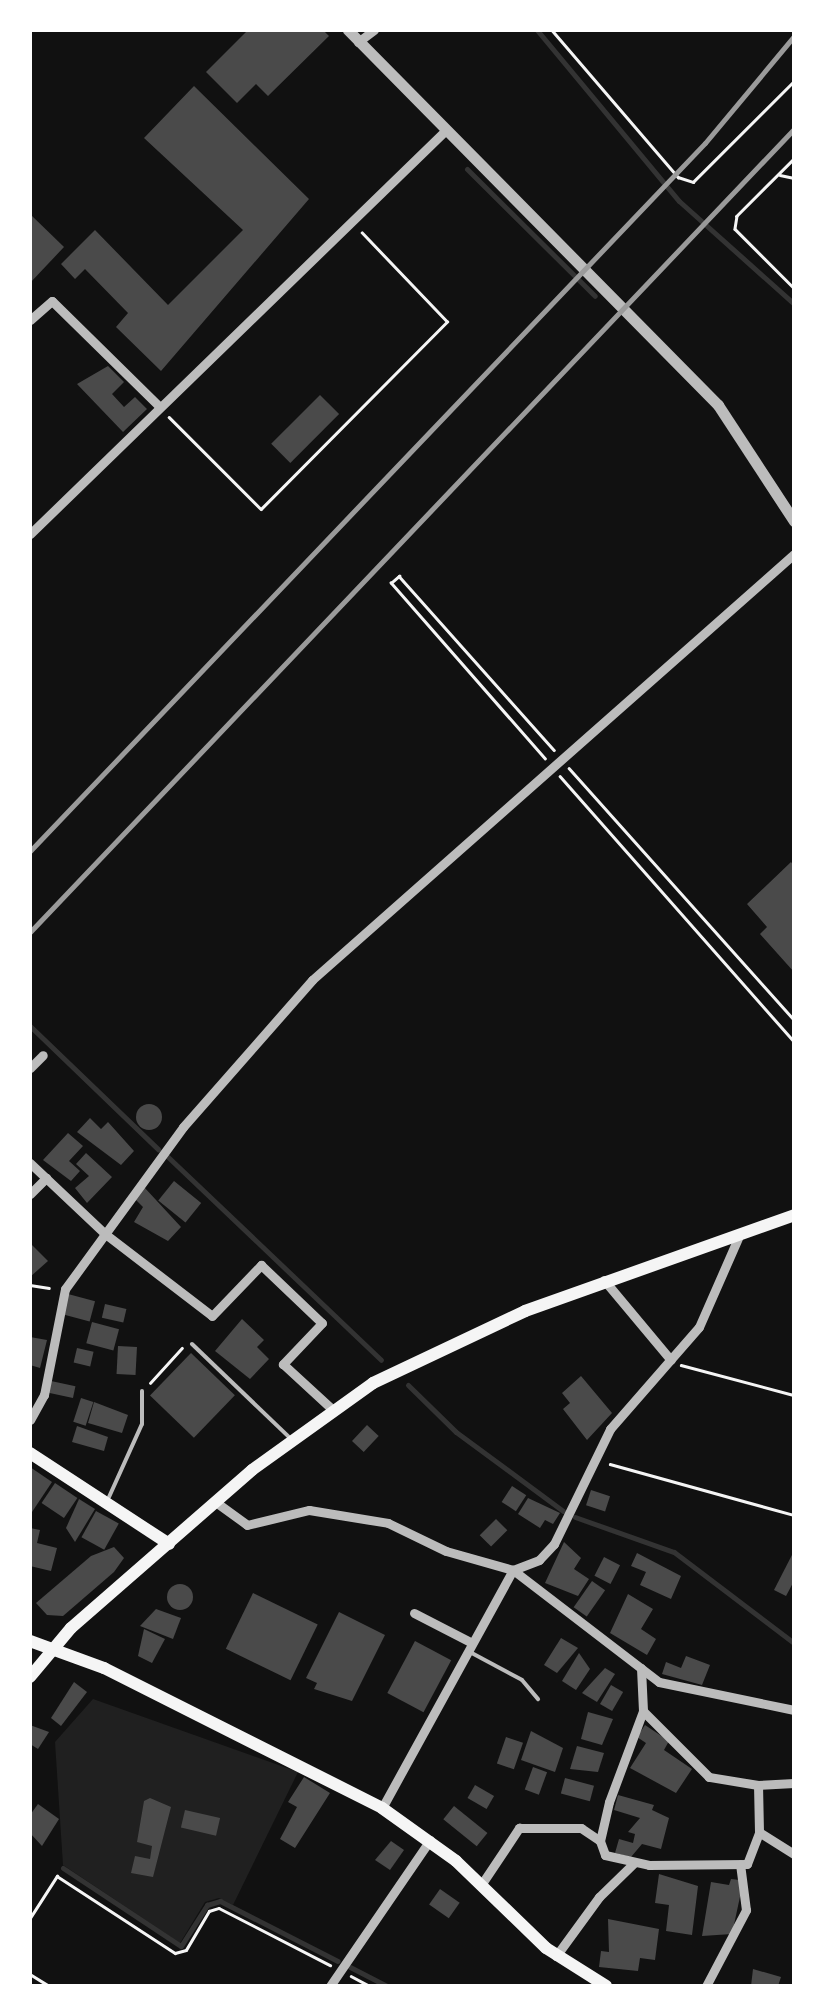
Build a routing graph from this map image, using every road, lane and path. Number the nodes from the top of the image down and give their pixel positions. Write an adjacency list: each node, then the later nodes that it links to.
1 (348, 30): 4 (street)
2 (374, 30): 4 (street)
3 (552, 30): 5 (path)
4 (358, 42): 6 (street)
5 (794, 80)
6 (444, 131): 10 (street); 14 (street)
7 (794, 158): 8 (path)
8 (778, 175): 9 (path); 11 (path)
9 (794, 178)
10 (351, 222): 13 (street); 13 (path)
11 (794, 288)
12 (30, 320): 13 (street)
13 (158, 406): 15 (street)
14 (794, 520)
15 (30, 534)
16 (794, 554): 17 (street)
17 (562, 759): 18 (street); 18 (path); 19 (path)
18 (552, 768): 20 (path); 27 (street)
19 (794, 1020)
20 (794, 1041)
21 (43, 1055): 22 (street)
22 (30, 1068)
23 (30, 1163): 24 (street)
24 (46, 1178): 25 (street); 27 (street)
25 (30, 1194)
26 (794, 1215): 28 (main road)
27 (104, 1233): 31 (street); 36 (street)
28 (738, 1238): 29 (main road); 33 (street)
29 (604, 1280): 33 (street); 36 (main road)
30 (30, 1286): 31 (path)
31 (66, 1288): 37 (street)
32 (192, 1344): 34 (path); 38 (lane)
33 (671, 1360): 35 (path); 40 (street)
34 (142, 1391): 41 (lane)
35 (794, 1396)
36 (332, 1410): 38 (main road)
37 (30, 1420)
38 (291, 1438): 42 (main road)
39 (30, 1453): 44 (main road)
40 (594, 1459): 43 (path); 45 (street)
41 (108, 1497)
42 (217, 1502): 44 (main road); 45 (street)
43 (794, 1515)
44 (169, 1544): 49 (main road)
45 (513, 1570): 48 (street); 50 (street)
46 (414, 1613): 48 (street)
47 (30, 1640): 49 (main road)
48 (470, 1647): 52 (lane); 57 (street)
49 (52, 1648): 51 (main road); 57 (main road)
50 (641, 1668): 53 (street); 54 (street)
51 (30, 1677)
52 (538, 1699)
53 (794, 1710)
54 (643, 1711): 56 (street); 60 (street)
55 (794, 1783): 56 (street)
56 (758, 1785): 58 (street)
57 (382, 1808): 59 (main road)
58 (759, 1832): 61 (street); 63 (street)
59 (430, 1840): 64 (main road); 67 (street)
60 (600, 1841): 62 (street); 64 (street)
61 (794, 1854)
62 (634, 1863): 63 (street); 66 (street)
63 (740, 1864): 73 (street)
64 (481, 1885): 66 (main road)
65 (30, 1918): 67 (path)
66 (556, 1956): 72 (main road)
67 (340, 1970): 70 (street); 71 (path)
68 (30, 1974): 69 (path)
69 (49, 1986)
70 (330, 1986)
71 (370, 1986)
72 (606, 1986)
73 (706, 1986)

